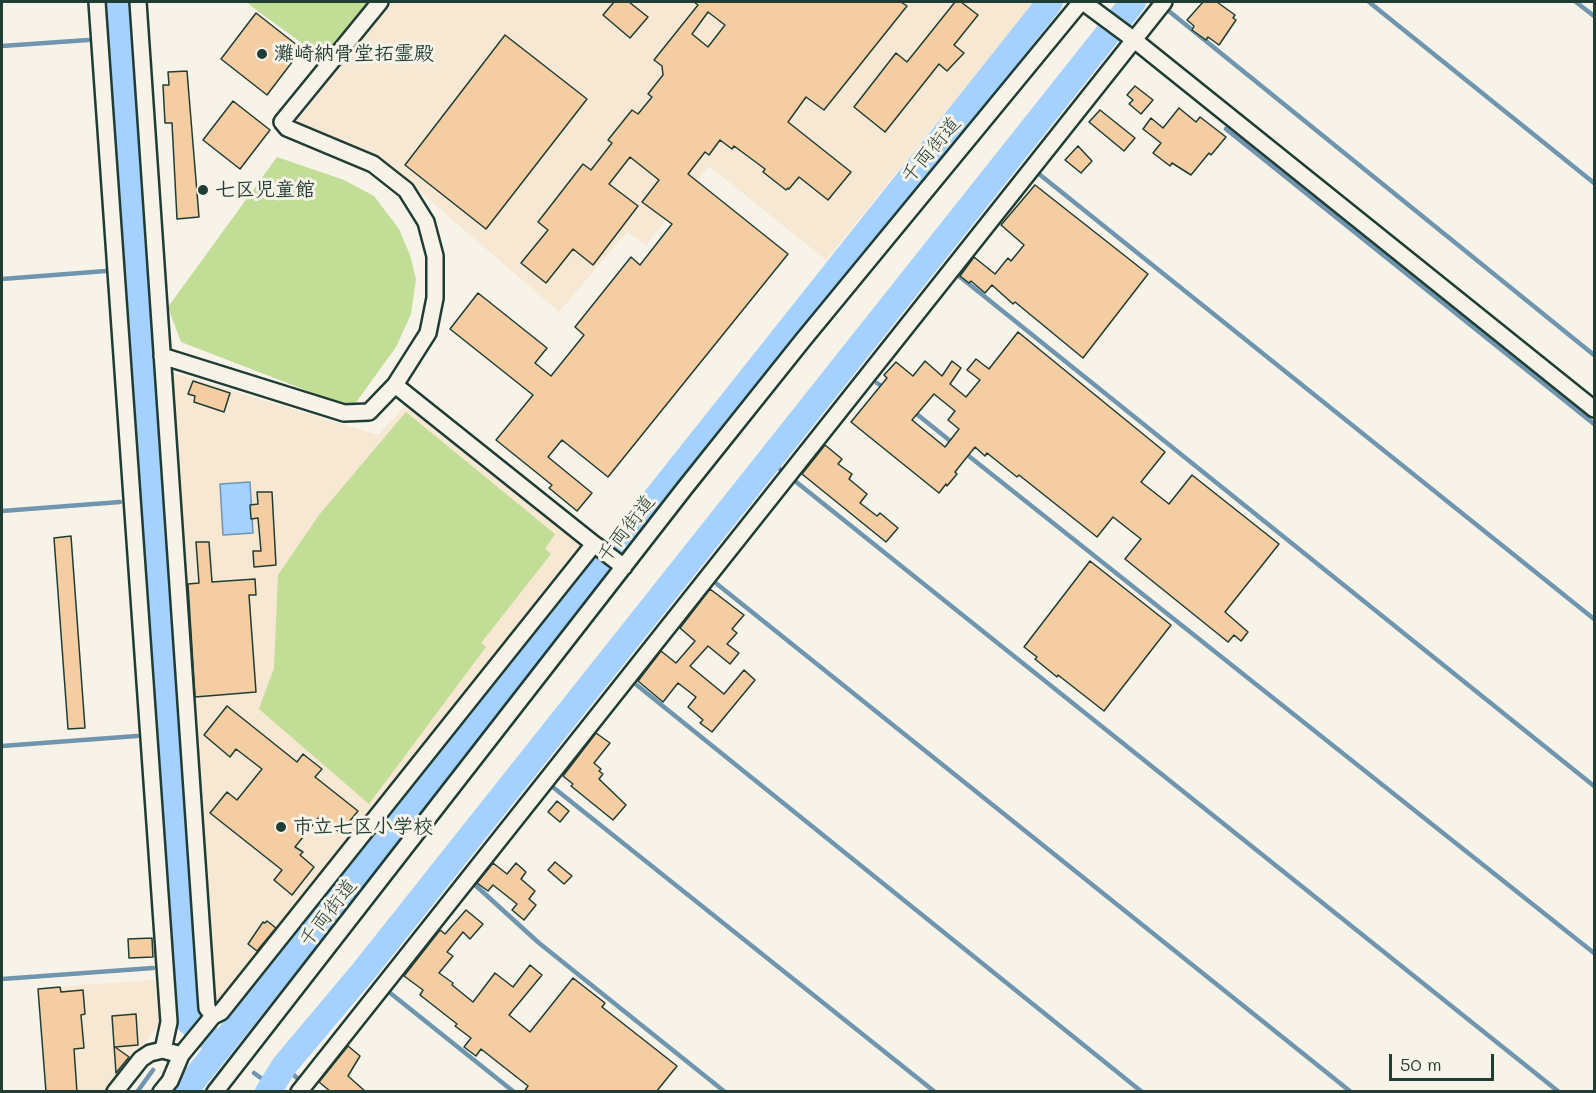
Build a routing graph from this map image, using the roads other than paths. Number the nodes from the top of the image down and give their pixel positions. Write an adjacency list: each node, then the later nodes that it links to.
1 (97, 2): 12 (street)
2 (138, 2): 7 (street)
3 (380, 2): 8 (street)
4 (1164, 2): 6 (street)
5 (1085, 4): 6 (street); 10 (street, 千両街道)
6 (1131, 38): 9 (street); 17 (street)
7 (162, 356): 8 (street); 11 (street)
8 (395, 385): 10 (street)
9 (1594, 409)
10 (608, 555): 11 (street); 16 (street, 千両街道)
11 (211, 1019): 13 (street)
12 (163, 1050): 13 (street); 14 (street)
13 (185, 1051): 15 (street)
14 (115, 1092)
15 (161, 1092)
16 (215, 1092)
17 (299, 1092)

